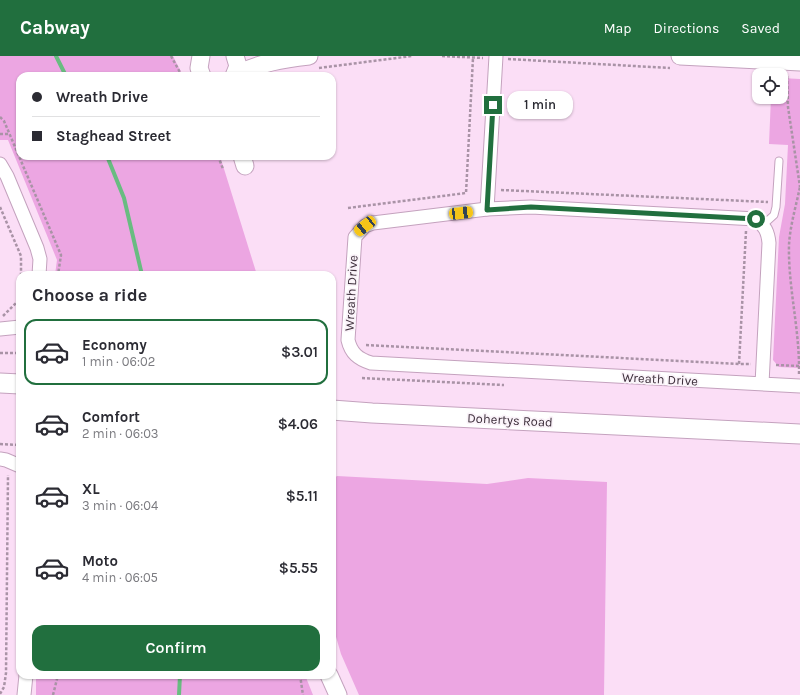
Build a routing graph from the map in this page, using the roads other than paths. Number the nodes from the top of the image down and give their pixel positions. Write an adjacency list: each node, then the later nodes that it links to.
1 (201, 56): 9 (street)
2 (235, 56): 10 (street)
3 (246, 56): 5 (street)
4 (495, 57): 14 (street)
5 (278, 60): 6 (street); 11 (street)
6 (311, 62)
7 (678, 62): 8 (street)
8 (794, 62)
9 (201, 72)
10 (236, 72)
11 (241, 72)
12 (779, 161): 15 (lane)
13 (0, 164): 16 (street)
14 (487, 210): 15 (street, Wreath Drive); 21 (street, Wreath Drive)
15 (764, 225): 21 (street)
16 (39, 271)
17 (16, 327): 18 (street)
18 (0, 329)
19 (0, 383): 20 (main road)
20 (16, 384)
21 (762, 384): 22 (street, Wreath Drive)
22 (799, 386)
23 (336, 410): 24 (main road, Dohertys Road)
24 (688, 428): 25 (main road, Dohertys Road); 26 (main road, Dohertys Road)
25 (800, 434)
26 (800, 439)
27 (26, 679): 29 (street)
28 (331, 679): 30 (street)
29 (24, 695)
30 (338, 695)

